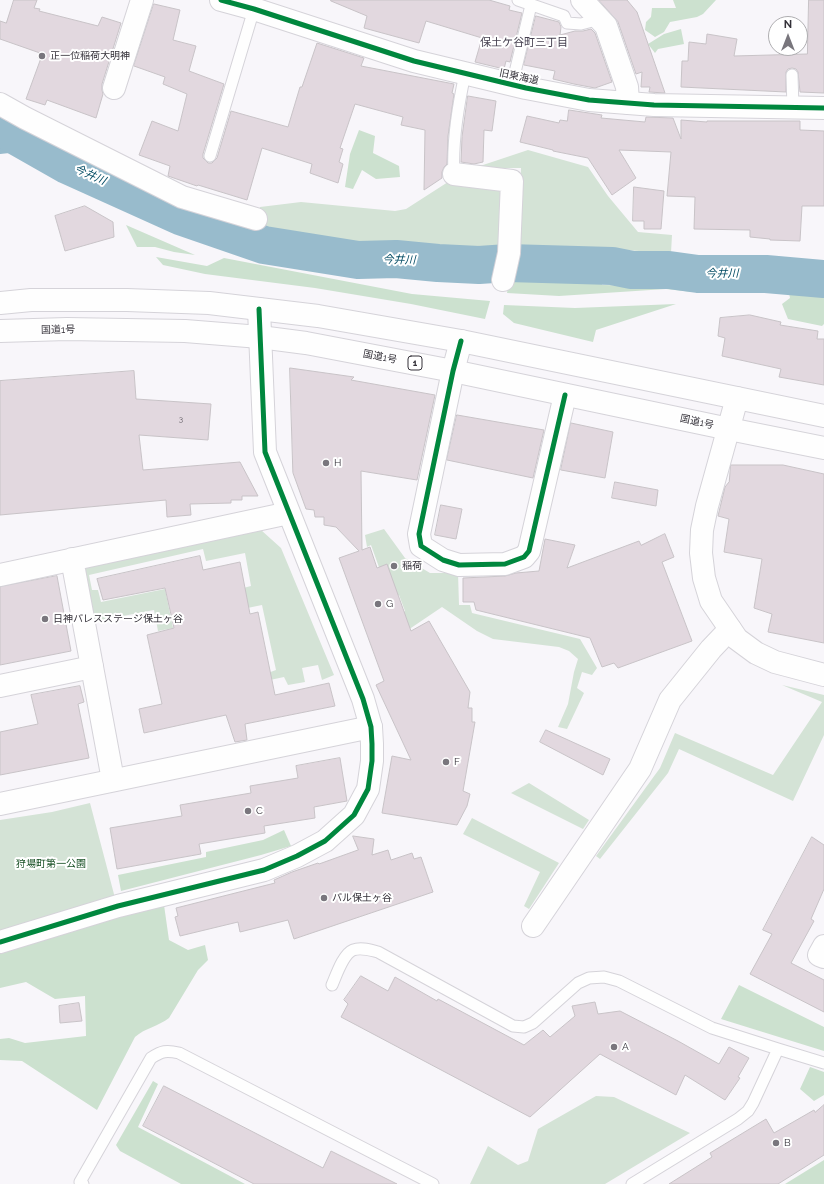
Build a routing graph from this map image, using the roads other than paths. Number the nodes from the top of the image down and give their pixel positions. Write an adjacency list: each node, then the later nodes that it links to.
1 (142, 0): 11 (main road)
2 (221, 0): 6 (main road, 旧東海道)
3 (518, 0): 5 (lane)
4 (582, 0): 7 (main road)
5 (531, 5): 7 (lane); 10 (lane)
6 (254, 9): 8 (main road, 旧東海道); 16 (lane)
7 (600, 19): 12 (main road)
8 (465, 74): 10 (main road, 旧東海道); 17 (lane)
9 (792, 75): 14 (lane)
10 (512, 85): 12 (main road, 旧東海道)
11 (114, 88)
12 (628, 103): 14 (main road, 旧東海道)
13 (0, 104): 18 (main road)
14 (793, 108): 15 (main road, 旧東海道)
15 (824, 108)
16 (210, 156)
17 (454, 174): 19 (main road)
18 (256, 219)
19 (503, 278)
20 (0, 302): 21 (main road)
21 (259, 309): 23 (main road); 24 (main road)
22 (0, 331): 23 (main road, 国道1号 / 1)
23 (260, 337): 25 (main road, 国道1号 / 1); 31 (main road)
24 (460, 341): 25 (main road); 27 (main road)
25 (453, 371): 26 (main road, 国道1号 / 1); 26 (main road)
26 (565, 395): 29 (main road, 国道1号 / 1)
27 (737, 398): 28 (main road); 29 (main road)
28 (824, 416)
29 (729, 429): 30 (main road, 国道1号 / 1); 34 (main road)
30 (824, 448)
31 (289, 513): 32 (main road); 38 (main road)
32 (72, 559): 33 (main road); 35 (main road)
33 (0, 575)
34 (730, 629): 36 (main road); 41 (main road)
35 (92, 667): 37 (main road); 39 (main road)
36 (824, 675)
37 (0, 686)
38 (371, 727): 39 (main road); 42 (main road)
39 (113, 780): 40 (main road)
40 (0, 804)
41 (533, 926)
42 (0, 942)
43 (824, 946): 44 (main road)
44 (824, 957)
45 (332, 985): 46 (lane)
46 (778, 1049): 47 (lane); 50 (lane)
47 (824, 1063)
48 (83, 1184): 49 (lane)
49 (433, 1184)
50 (632, 1184)

